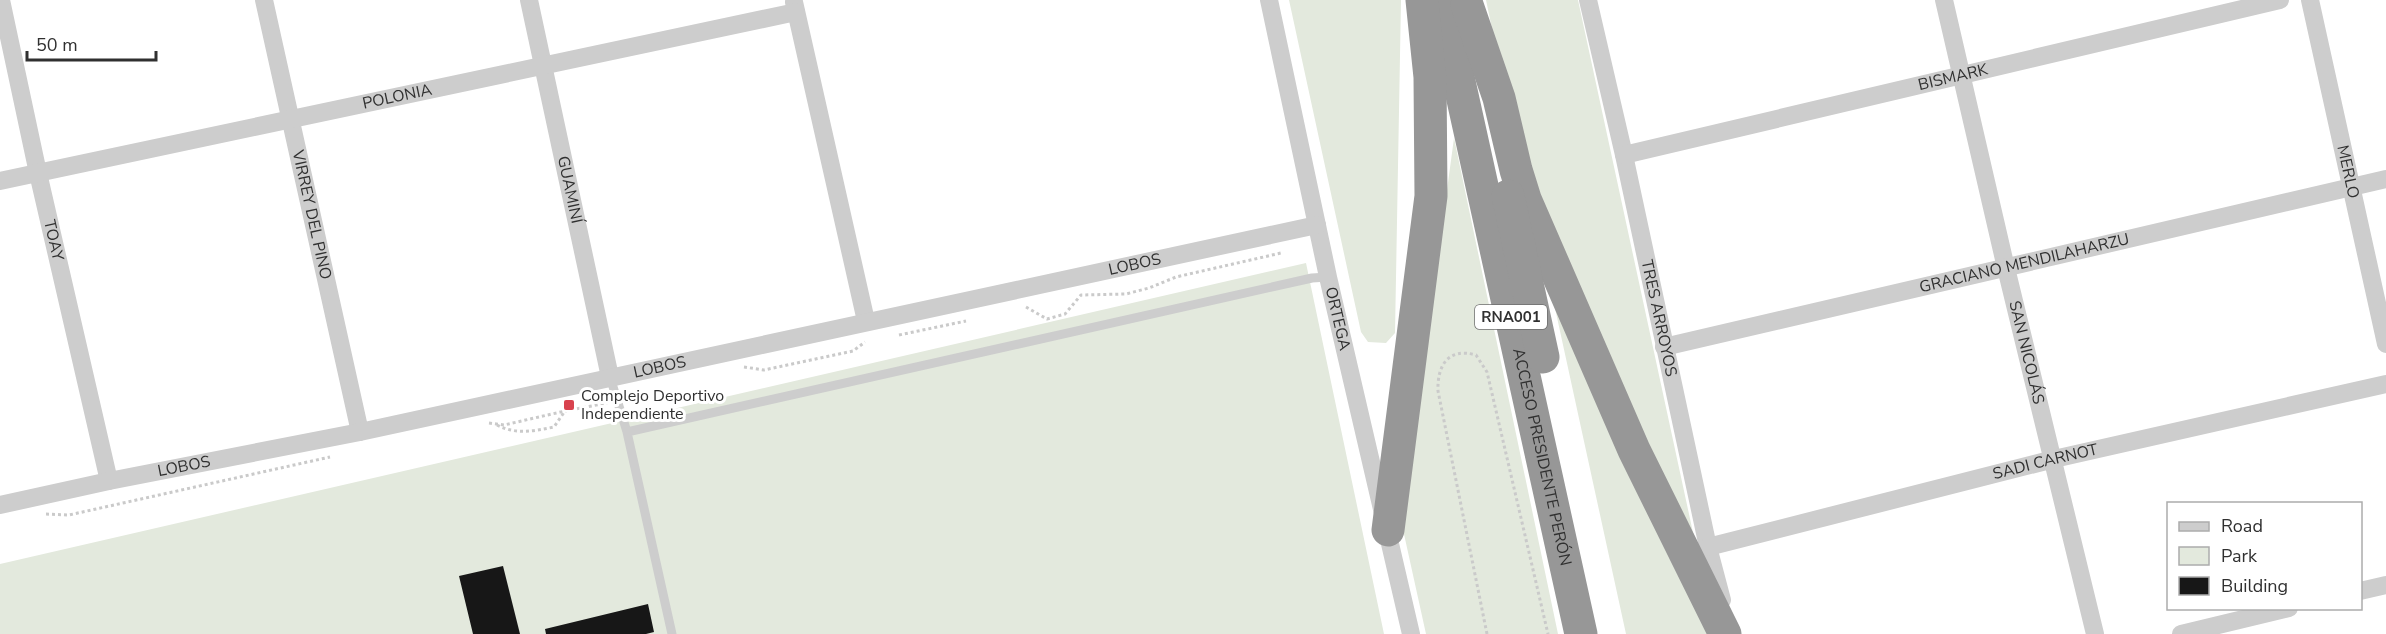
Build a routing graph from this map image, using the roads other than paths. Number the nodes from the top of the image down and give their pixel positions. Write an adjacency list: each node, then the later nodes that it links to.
1 (1, 0): 16 (street, TOAY)
2 (264, 0): 14 (street, VIRREY DEL PINO)
3 (529, 0): 12 (street, GUAMINÍ)
4 (1269, 0): 20 (street, ORTEGA)
5 (1422, 0): 33 (highway)
6 (1588, 0): 15 (street, TRES ARROYOS)
7 (1944, 0): 13 (street, SAN NICOLÁS)
8 (2280, 0): 13 (street, BISMARK)
9 (2310, 0): 19 (street, MERLO)
10 (1458, 2): 40 (highway, ACCESO PRESIDENTE PERÓN / RNA001); 41 (highway, ACCESO PRESIDENTE PERÓN / RNA001); 42 (highway)
11 (795, 6): 12 (street, POLONIA); 23 (street)
12 (544, 65): 14 (street, POLONIA); 26 (street, GUAMINÍ)
13 (1961, 75): 15 (street, BISMARK); 21 (street, SAN NICOLÁS)
14 (290, 120): 16 (street, POLONIA); 28 (street, VIRREY DEL PINO)
15 (1624, 155): 25 (street, TRES ARROYOS)
16 (38, 173): 18 (street, POLONIA); 31 (street, TOAY)
17 (2386, 179): 19 (street, GRACIANO MENDILAHARZU)
18 (0, 181)
19 (2353, 187): 21 (street, GRACIANO MENDILAHARZU); 24 (street, MERLO)
20 (1317, 225): 22 (street, ORTEGA); 23 (street, LOBOS)
21 (2006, 268): 25 (street, GRACIANO MENDILAHARZU); 30 (street, SAN NICOLÁS)
22 (1328, 277): 29 (lane); 33 (street, ORTEGA)
23 (867, 330): 26 (street, LOBOS)
24 (2386, 344)
25 (1665, 347): 34 (street, TRES ARROYOS)
26 (610, 377): 28 (street, LOBOS); 29 (lane)
27 (2386, 384): 30 (street, SADI CARNOT)
28 (360, 432): 31 (street, LOBOS)
29 (627, 432): 38 (lane)
30 (2054, 459): 34 (street, SADI CARNOT); 44 (street, SAN NICOLÁS)
31 (109, 481): 32 (street, LOBOS)
32 (0, 505)
33 (1388, 530): 39 (street, ORTEGA)
34 (1708, 547): 43 (street, TRES ARROYOS)
35 (2386, 585): 36 (street)
36 (2362, 591)
37 (2285, 610): 45 (street)
38 (672, 634)
39 (1411, 634)
40 (1581, 634)
41 (1604, 634)
42 (1725, 634)
43 (1730, 634)
44 (2095, 634)
45 (2181, 634)

